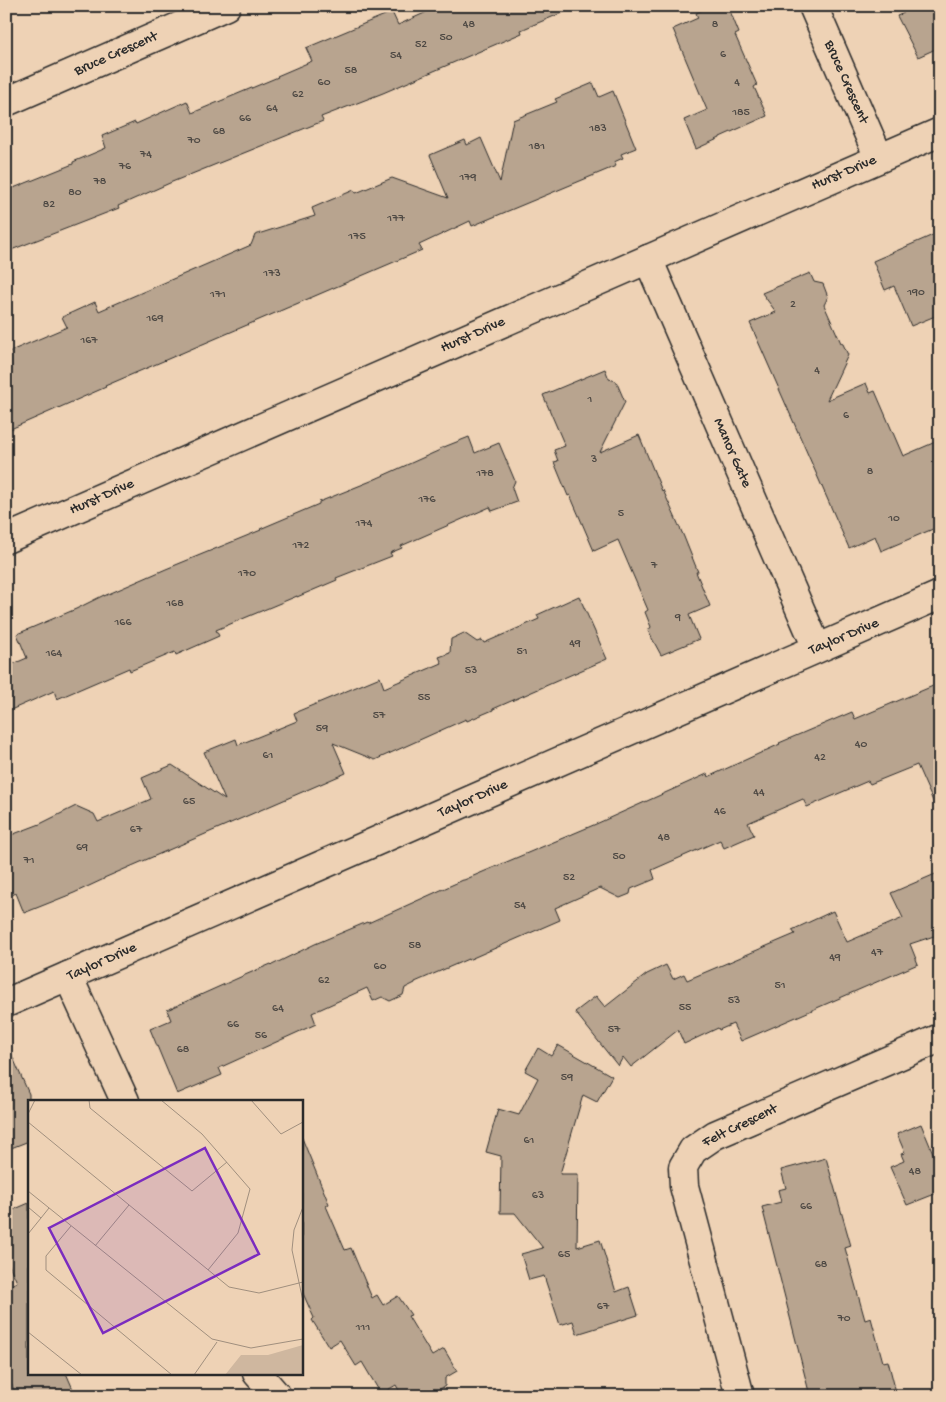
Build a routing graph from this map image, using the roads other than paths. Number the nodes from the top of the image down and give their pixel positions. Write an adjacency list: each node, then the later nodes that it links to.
1 (226, 6): 3 (street, Bruce Crescent)
2 (813, 6): 5 (street, Bruce Crescent)
3 (6, 102)
4 (940, 132): 5 (street, Hurst Drive)
5 (880, 158): 6 (street, Hurst Drive)
6 (648, 258): 7 (street, Hurst Drive); 9 (street, Manor Gate)
7 (6, 539)
8 (940, 595): 9 (street, Taylor Drive)
9 (817, 648): 10 (street, Taylor Drive)
10 (68, 976): 11 (street, Taylor Drive); 13 (street)
11 (6, 1003)
12 (940, 1038): 16 (street, Felt Crescent)
13 (125, 1100)
14 (258, 1374): 15 (street)
15 (277, 1396)
16 (740, 1396)

